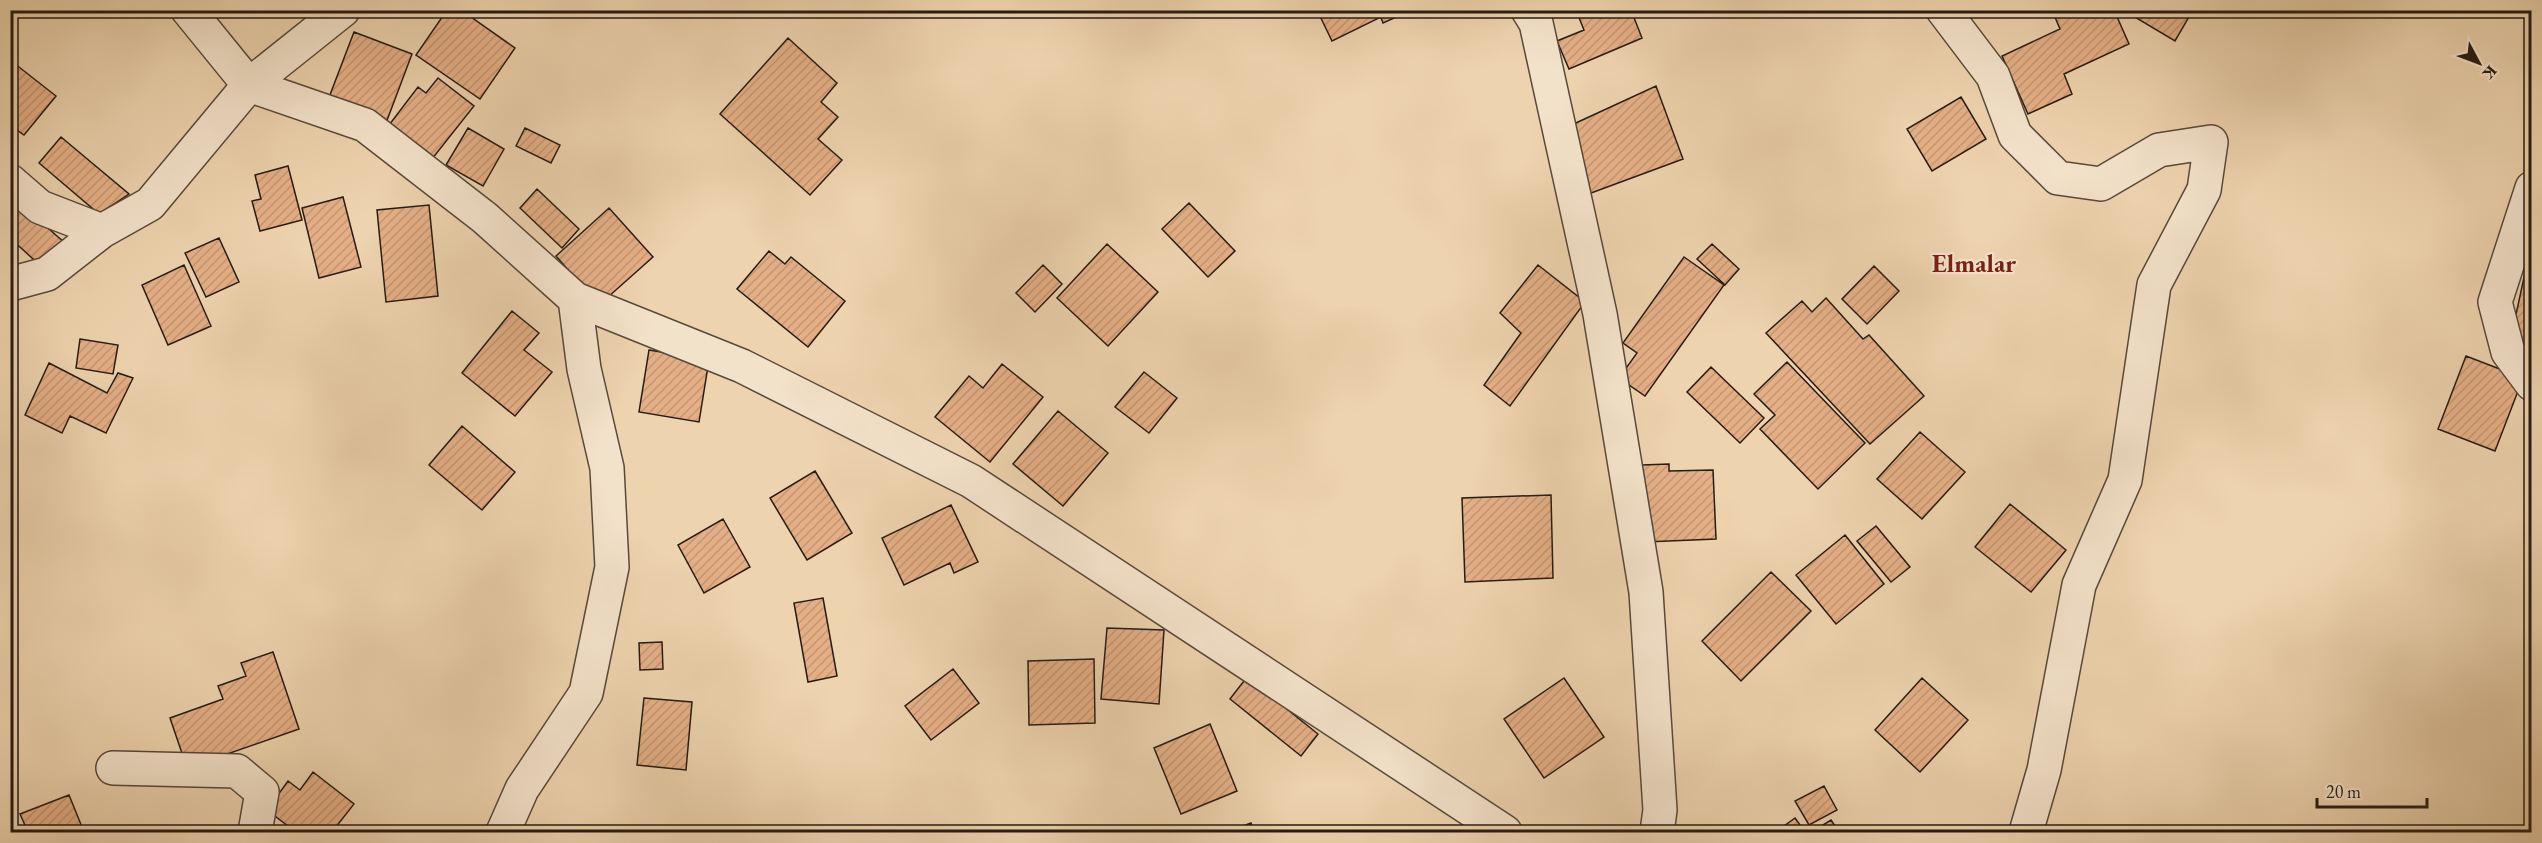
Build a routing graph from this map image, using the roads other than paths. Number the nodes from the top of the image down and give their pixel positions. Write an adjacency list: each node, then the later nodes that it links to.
1 (188, 10): 5 (street)
2 (343, 10): 5 (street)
3 (1528, 10): 13 (street)
4 (1943, 10): 17 (street)
5 (249, 85): 8 (street); 10 (street)
6 (10, 181): 8 (street)
7 (2532, 188): 11 (street)
8 (102, 231): 9 (street)
9 (10, 284)
10 (575, 298): 15 (street); 16 (street)
11 (2532, 384)
12 (113, 768): 14 (street)
13 (1666, 825)
14 (255, 832)
15 (503, 832)
16 (1505, 832)
17 (2026, 832)

